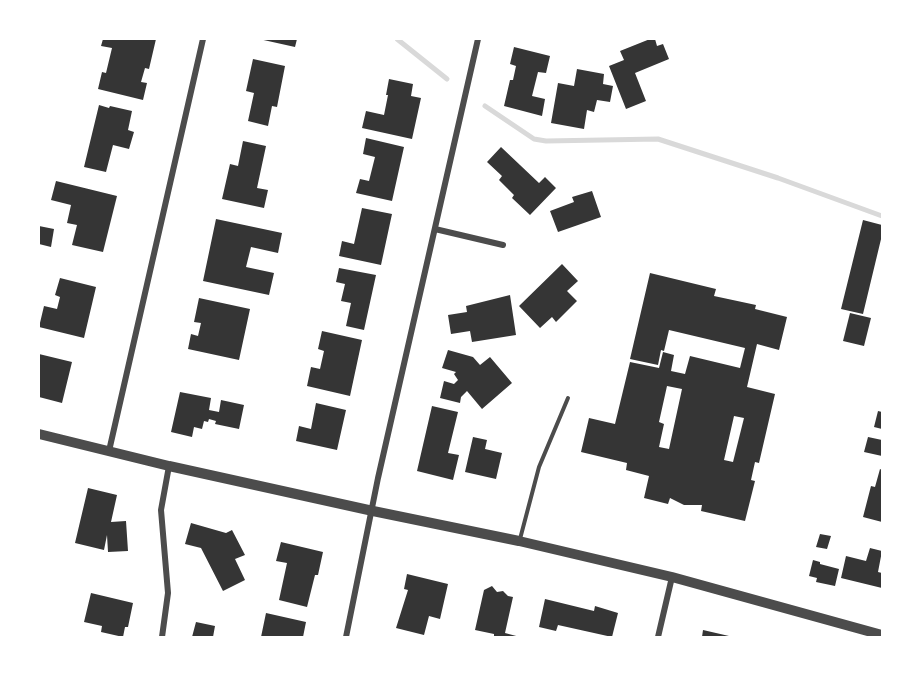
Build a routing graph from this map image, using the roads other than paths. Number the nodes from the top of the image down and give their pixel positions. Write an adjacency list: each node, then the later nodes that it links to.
1 (203, 39): 7 (street)
2 (478, 39): 3 (street)
3 (435, 229): 4 (street); 9 (street)
4 (504, 245)
5 (568, 398): 10 (lane)
6 (39, 434): 7 (street)
7 (109, 451): 8 (street)
8 (170, 466): 9 (street); 13 (street)
9 (373, 511): 10 (street); 14 (street)
10 (519, 541): 11 (street)
11 (672, 576): 12 (street); 15 (street)
12 (882, 635)
13 (162, 637)
14 (346, 637)
15 (658, 637)

